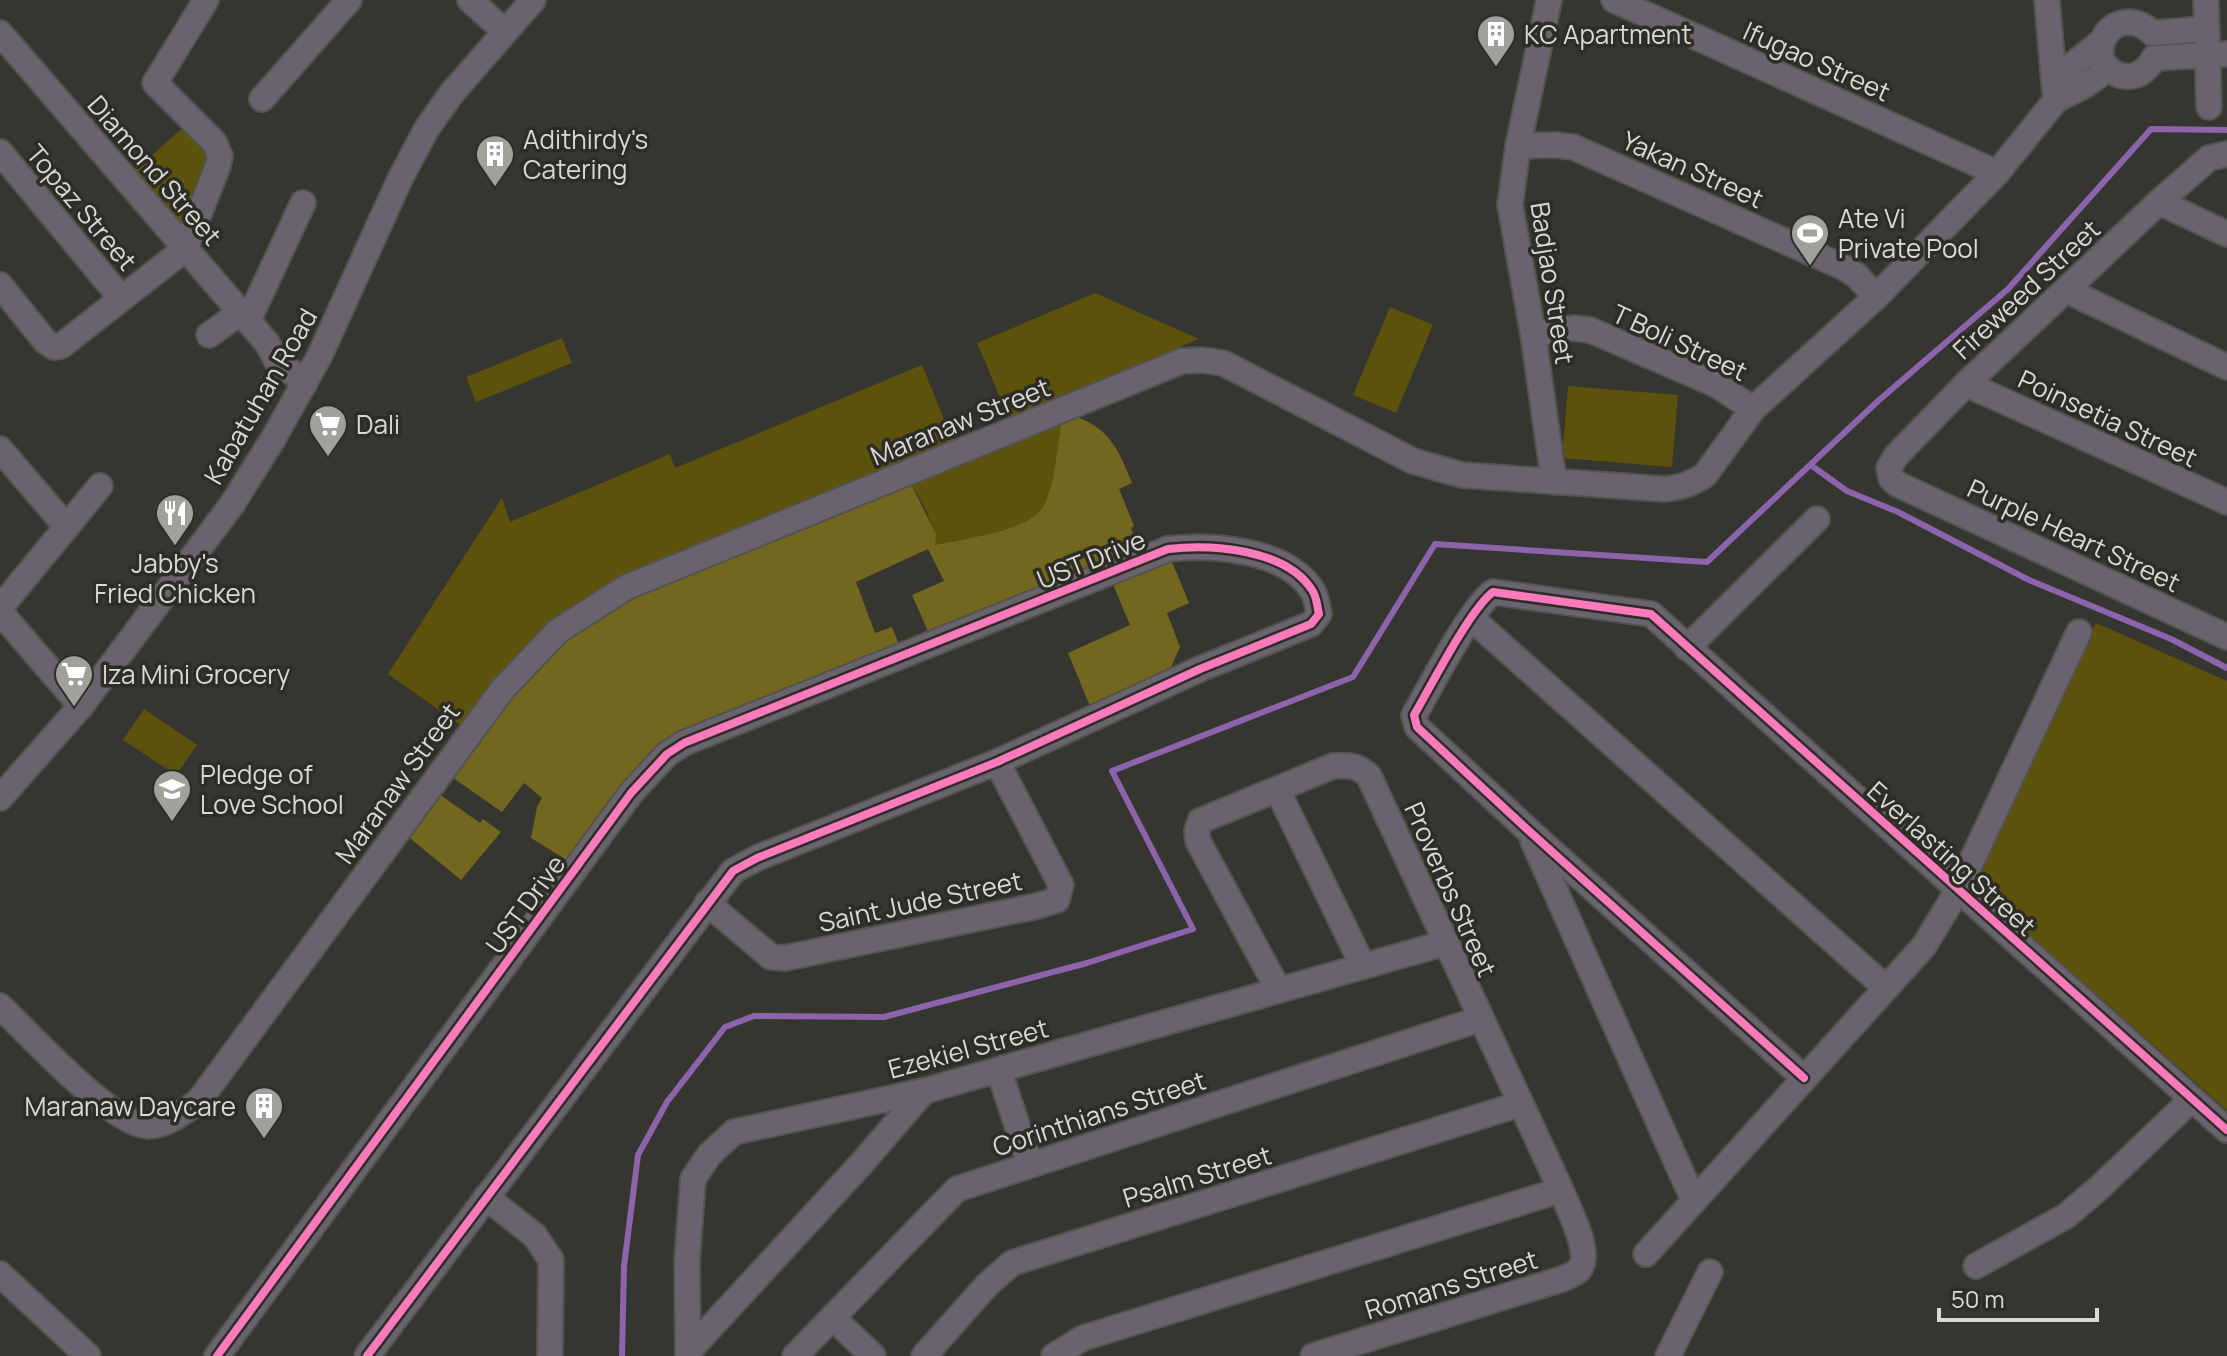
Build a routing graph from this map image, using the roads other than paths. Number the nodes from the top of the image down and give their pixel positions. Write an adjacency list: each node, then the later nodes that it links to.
1 (349, 0): 15 (street)
2 (470, 0): 10 (street)
3 (533, 0): 10 (street, Kabatuhan Road)
4 (1549, 0): 18 (street, Badjao Street)
5 (1614, 0): 21 (street, Ifugao Street)
6 (2047, 0): 16 (street)
7 (2206, 0): 9 (street)
8 (199, 4): 25 (street)
9 (2206, 29): 12 (street, Maranaw Street); 13 (street)
10 (505, 32): 34 (street, Kabatuhan Road)
11 (0, 33): 25 (street, Diamond Street)
12 (2101, 42): 14 (street); 16 (street, Maranaw Street)
13 (2217, 54): 14 (street); 17 (street)
14 (2108, 69): 16 (street, Maranaw Street)
15 (262, 99)
16 (2056, 100): 21 (street, Maranaw Street)
17 (2209, 107)
18 (1518, 146): 28 (street, Yakan Street); 31 (street, Badjao Street)
19 (0, 152): 29 (street, Topaz Street)
20 (2227, 154): 22 (street, Fireweed Street)
21 (1997, 173): 28 (street, Maranaw Street)
22 (2159, 202): 24 (street); 27 (street, Fireweed Street)
23 (303, 203): 30 (street)
24 (2227, 234)
25 (185, 249): 29 (street); 30 (street, Diamond Street)
26 (0, 285): 29 (street)
27 (2066, 290): 33 (street); 35 (street, Fireweed Street)
28 (1876, 297): 36 (street, Maranaw Street)
29 (121, 298)
30 (244, 316): 32 (street); 34 (street, Diamond Street)
31 (1533, 334): 36 (street, T Boli Street); 38 (street, Badjao Street)
32 (209, 335)
33 (2227, 367)
34 (310, 374): 49 (street, Kabatuhan Road)
35 (1966, 384): 39 (street, Fireweed Street); 41 (street, Poinsetia Street)
36 (1753, 409): 38 (street, Maranaw Street)
37 (0, 449): 43 (street)
38 (1554, 482): 60 (street, Maranaw Street)
39 (1897, 484): 47 (street, Purple Heart Street)
40 (100, 486): 43 (street)
41 (2227, 502)
42 (1817, 519): 48 (street)
43 (65, 525): 44 (street)
44 (0, 610): 49 (street)
45 (1471, 618): 48 (street, Everlasting Street); 53 (street); 58 (street)
46 (2079, 632): 54 (street)
47 (2227, 637)
48 (1687, 648): 54 (street, Everlasting Street)
49 (81, 706): 52 (street, Kabatuhan Road)
50 (997, 762): 55 (street, UST Drive); 55 (street, Saint Jude Street); 80 (street, UST Drive)
51 (1278, 791): 56 (street, Proverbs Street); 57 (street); 59 (street, Proverbs Street)
52 (0, 798)
53 (1529, 831): 63 (street); 71 (street)
54 (1958, 890): 58 (street); 65 (street, Everlasting Street)
55 (707, 903): 70 (street, UST Drive)
56 (1445, 943): 57 (street, Ezekiel Street); 61 (street, Proverbs Street)
57 (1363, 966): 59 (street, Ezekiel Street)
58 (1886, 988): 63 (street)
59 (1278, 989): 62 (street, Ezekiel Street)
60 (0, 1006)
61 (1480, 1019): 66 (street, Proverbs Street); 68 (street, Corinthians Street)
62 (999, 1071): 64 (street, Ezekiel Street); 68 (street)
63 (1804, 1078): 71 (street)
64 (924, 1091): 78 (street); 78 (street, Ezekiel Street)
65 (2192, 1099): 67 (street, Everlasting Street); 74 (street)
66 (1520, 1104): 69 (street, Proverbs Street); 85 (street, Psalm Street)
67 (2227, 1130)
68 (1030, 1164): 77 (street, Corinthians Street)
69 (1561, 1190): 72 (street, Proverbs Street); 86 (street)
70 (486, 1197): 81 (street, UST Drive); 82 (street)
71 (1694, 1201): 73 (street)
72 (1583, 1245): 87 (street, Romans Street)
73 (1646, 1254)
74 (1976, 1266)
75 (1710, 1272): 88 (street)
76 (0, 1274): 79 (street)
77 (833, 1318): 83 (street, Corinthians Street); 84 (street)
78 (688, 1354)
79 (88, 1356)
80 (217, 1356)
81 (367, 1356)
82 (550, 1356)
83 (795, 1356)
84 (873, 1356)
85 (924, 1356)
86 (1054, 1356)
87 (1313, 1356)
88 (1668, 1356)

